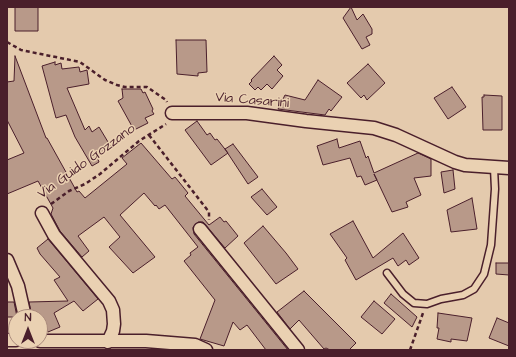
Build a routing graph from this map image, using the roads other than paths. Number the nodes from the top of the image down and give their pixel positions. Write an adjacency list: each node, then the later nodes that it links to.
1 (172, 113): 2 (street, Via Casarini)
2 (494, 168): 3 (street, Via Casarini); 7 (lane)
3 (509, 168)
4 (42, 213): 10 (street, Via Guido Gozzano)
5 (200, 229): 12 (street)
6 (7, 260): 8 (street)
7 (387, 273)
8 (23, 309)
9 (48, 341): 10 (street)
10 (108, 342): 11 (street)
11 (206, 350)
12 (298, 350)

